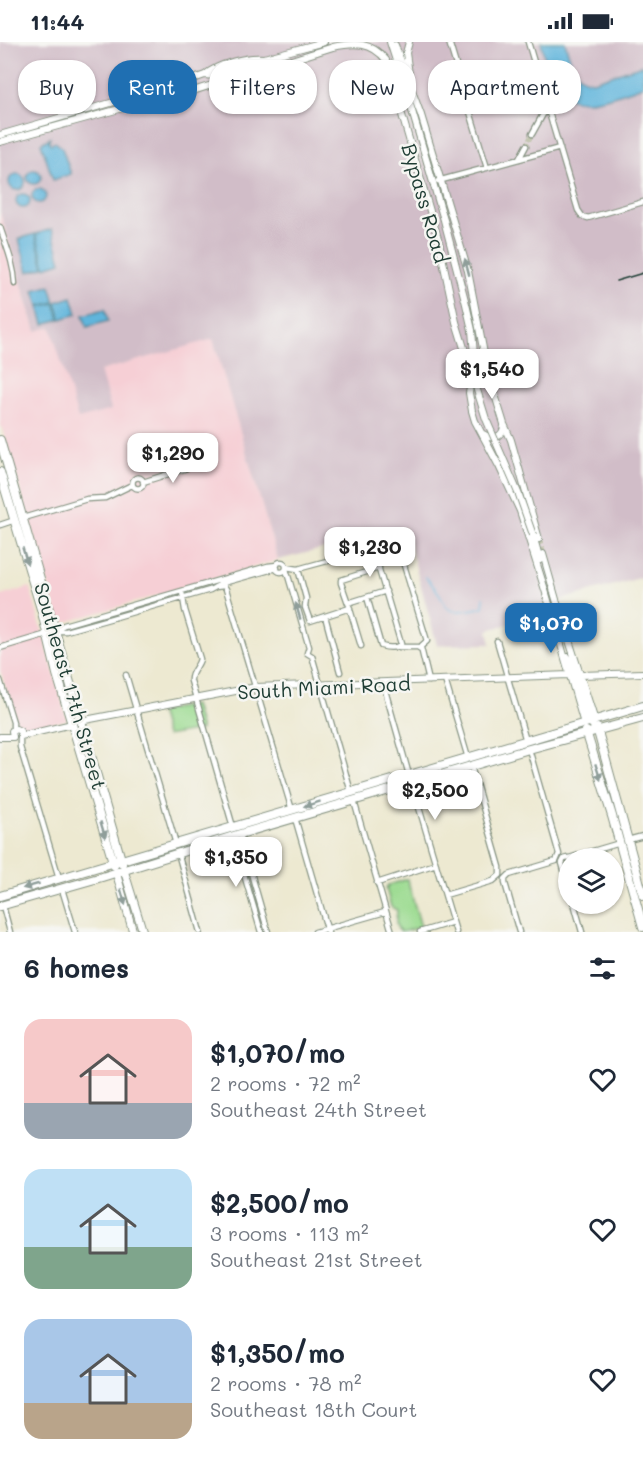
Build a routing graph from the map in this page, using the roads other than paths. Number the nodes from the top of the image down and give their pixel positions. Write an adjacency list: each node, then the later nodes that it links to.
1 (324, 42): 6 (street)
2 (392, 42): 8 (street); 23 (street)
3 (409, 42): 9 (street)
4 (449, 42): 28 (street)
5 (528, 42): 10 (street)
6 (264, 58): 7 (street); 11 (street)
7 (262, 60)
8 (399, 60)
9 (406, 60)
10 (533, 60)
11 (205, 75): 12 (street); 13 (street)
12 (209, 76)
13 (197, 78)
14 (197, 89): 52 (street, Bypass Road, bridge)
15 (416, 102): 22 (street)
16 (108, 104): 21 (street)
17 (108, 112): 24 (street)
18 (543, 114): 20 (street)
19 (549, 114): 26 (street)
20 (532, 134)
21 (0, 135)
22 (428, 138): 23 (street); 29 (street)
23 (420, 140): 30 (street)
24 (0, 142)
25 (526, 146): 27 (street)
26 (560, 148): 27 (street); 31 (street)
27 (519, 159): 28 (street)
28 (487, 168): 29 (street)
29 (441, 180): 30 (street); 32 (street)
30 (432, 183): 33 (street)
31 (643, 202)
32 (452, 218): 33 (street); 37 (street, one-way to 32)
33 (444, 220): 35 (street)
34 (0, 227): 36 (street)
35 (461, 280): 37 (street); 38 (street)
36 (15, 284)
37 (472, 290): 39 (street)
38 (466, 304): 39 (street); 41 (street)
39 (476, 312): 40 (street)
40 (489, 378): 41 (street); 42 (street)
41 (471, 381): 43 (street)
42 (504, 424): 43 (street); 50 (street)
43 (481, 432): 58 (street)
44 (1, 446): 47 (main road, Southeast 17th Street)
45 (196, 465): 47 (street)
46 (0, 472): 48 (main road, Southeast 17th Street)
47 (24, 518): 48 (street); 66 (main road, Southeast 17th Street)
48 (14, 520): 49 (street); 66 (main road, Southeast 17th Street, one-way to 66)
49 (0, 525)
50 (539, 539)
51 (372, 546): 55 (street); 56 (street); 72 (street)
52 (541, 553): 58 (street, Bypass Road); 64 (street)
53 (277, 567): 54 (street); 57 (street); 60 (street)
54 (286, 568): 55 (street); 83 (street, one-way to 54)
55 (298, 568): 63 (street)
56 (379, 568): 59 (street); 62 (street)
57 (215, 587): 60 (street); 84 (street)
58 (545, 590): 65 (street)
59 (386, 591): 61 (street); 70 (street)
60 (182, 595): 66 (street); 85 (street)
61 (367, 597): 62 (street); 70 (street)
62 (349, 606): 63 (street); 69 (street)
63 (325, 616): 73 (street)
64 (563, 621): 65 (street); 77 (street)
65 (556, 626): 67 (street)
66 (51, 633): 71 (street); 87 (main road, Southeast 17th Street); 90 (main road, Southeast 17th Street)
67 (559, 637): 76 (street); 92 (street)
68 (497, 641): 78 (street)
69 (361, 646)
70 (399, 647): 72 (street)
71 (0, 648)
72 (419, 648): 81 (street)
73 (340, 672)
74 (643, 673): 77 (street)
75 (126, 675): 88 (street)
76 (569, 675): 78 (street, South Miami Road); 92 (street)
77 (581, 675): 92 (street)
78 (508, 679): 80 (street, South Miami Road); 97 (street)
79 (0, 680): 95 (street)
80 (445, 680): 81 (street, South Miami Road); 99 (street)
81 (429, 681): 82 (street, South Miami Road)
82 (382, 683): 83 (street, South Miami Road); 100 (street)
83 (320, 684): 84 (street, South Miami Road); 103 (street)
84 (256, 687): 85 (street, South Miami Road); 106 (street)
85 (196, 699): 88 (street, South Miami Road); 108 (street)
86 (643, 706): 92 (main road)
87 (68, 710): 90 (main road); 91 (main road, Southeast 17th Street)
88 (137, 711): 90 (street, South Miami Road); 114 (street)
89 (643, 718): 93 (main road)
90 (80, 721): 117 (main road, Southeast 17th Street)
91 (72, 722): 95 (street); 117 (main road, Southeast 17th Street, one-way to 117)
92 (589, 722): 93 (main road); 94 (main road); 97 (main road)
93 (598, 731): 94 (main road); 112 (main road)
94 (587, 734): 98 (main road); 113 (main road, one-way to 113)
95 (17, 735): 96 (street); 120 (street)
96 (2, 737)
97 (526, 741): 99 (main road)
98 (529, 749): 99 (main road); 145 (street)
99 (469, 762): 100 (main road); 101 (main road); 124 (street)
100 (409, 775): 102 (main road)
101 (412, 784): 104 (main road); 118 (street)
102 (362, 789): 103 (main road); 104 (main road)
103 (351, 792): 105 (main road); 106 (main road, one-way to 106)
104 (354, 801): 105 (main road); 121 (street)
105 (341, 805): 106 (main road)
106 (293, 814): 107 (main road); 109 (main road); 133 (street)
107 (244, 824): 108 (main road); 109 (main road)
108 (233, 827): 111 (main road); 114 (main road)
109 (236, 836): 111 (main road); 139 (street); 140 (street)
110 (643, 836): 112 (street)
111 (224, 839): 116 (main road)
112 (628, 841): 113 (street); 125 (main road)
113 (619, 843): 115 (street); 132 (main road)
114 (176, 844): 117 (main road)
115 (602, 848)
116 (178, 853): 119 (main road); 138 (street)
117 (117, 861): 119 (main road, Southeast 17th Street); 120 (main road)
118 (436, 864): 121 (street); 124 (street)
119 (120, 871): 122 (main road); 129 (main road, Southeast 17th Street); 130 (main road, Southeast 17th Street, one-way to 130)
120 (59, 878): 123 (main road, one-way to 123)
121 (377, 883): 127 (street)
122 (62, 889): 126 (main road); 135 (street)
123 (0, 895)
124 (445, 895): 131 (street)
125 (643, 895)
126 (1, 906): 134 (street)
127 (386, 912): 133 (street); 142 (street)
128 (577, 914): 146 (street)
129 (139, 919): 130 (main road); 137 (main road, Southeast 17th Street)
130 (130, 921): 136 (main road, Southeast 17th Street)
131 (453, 922): 143 (street); 144 (street)
132 (643, 927)
133 (328, 930): 141 (street)
134 (10, 932)
135 (75, 932)
136 (133, 932)
137 (143, 932)
138 (200, 932)
139 (261, 932)
140 (268, 932)
141 (315, 932)
142 (392, 932)
143 (420, 932)
144 (456, 932)
145 (519, 932)
146 (582, 932)

